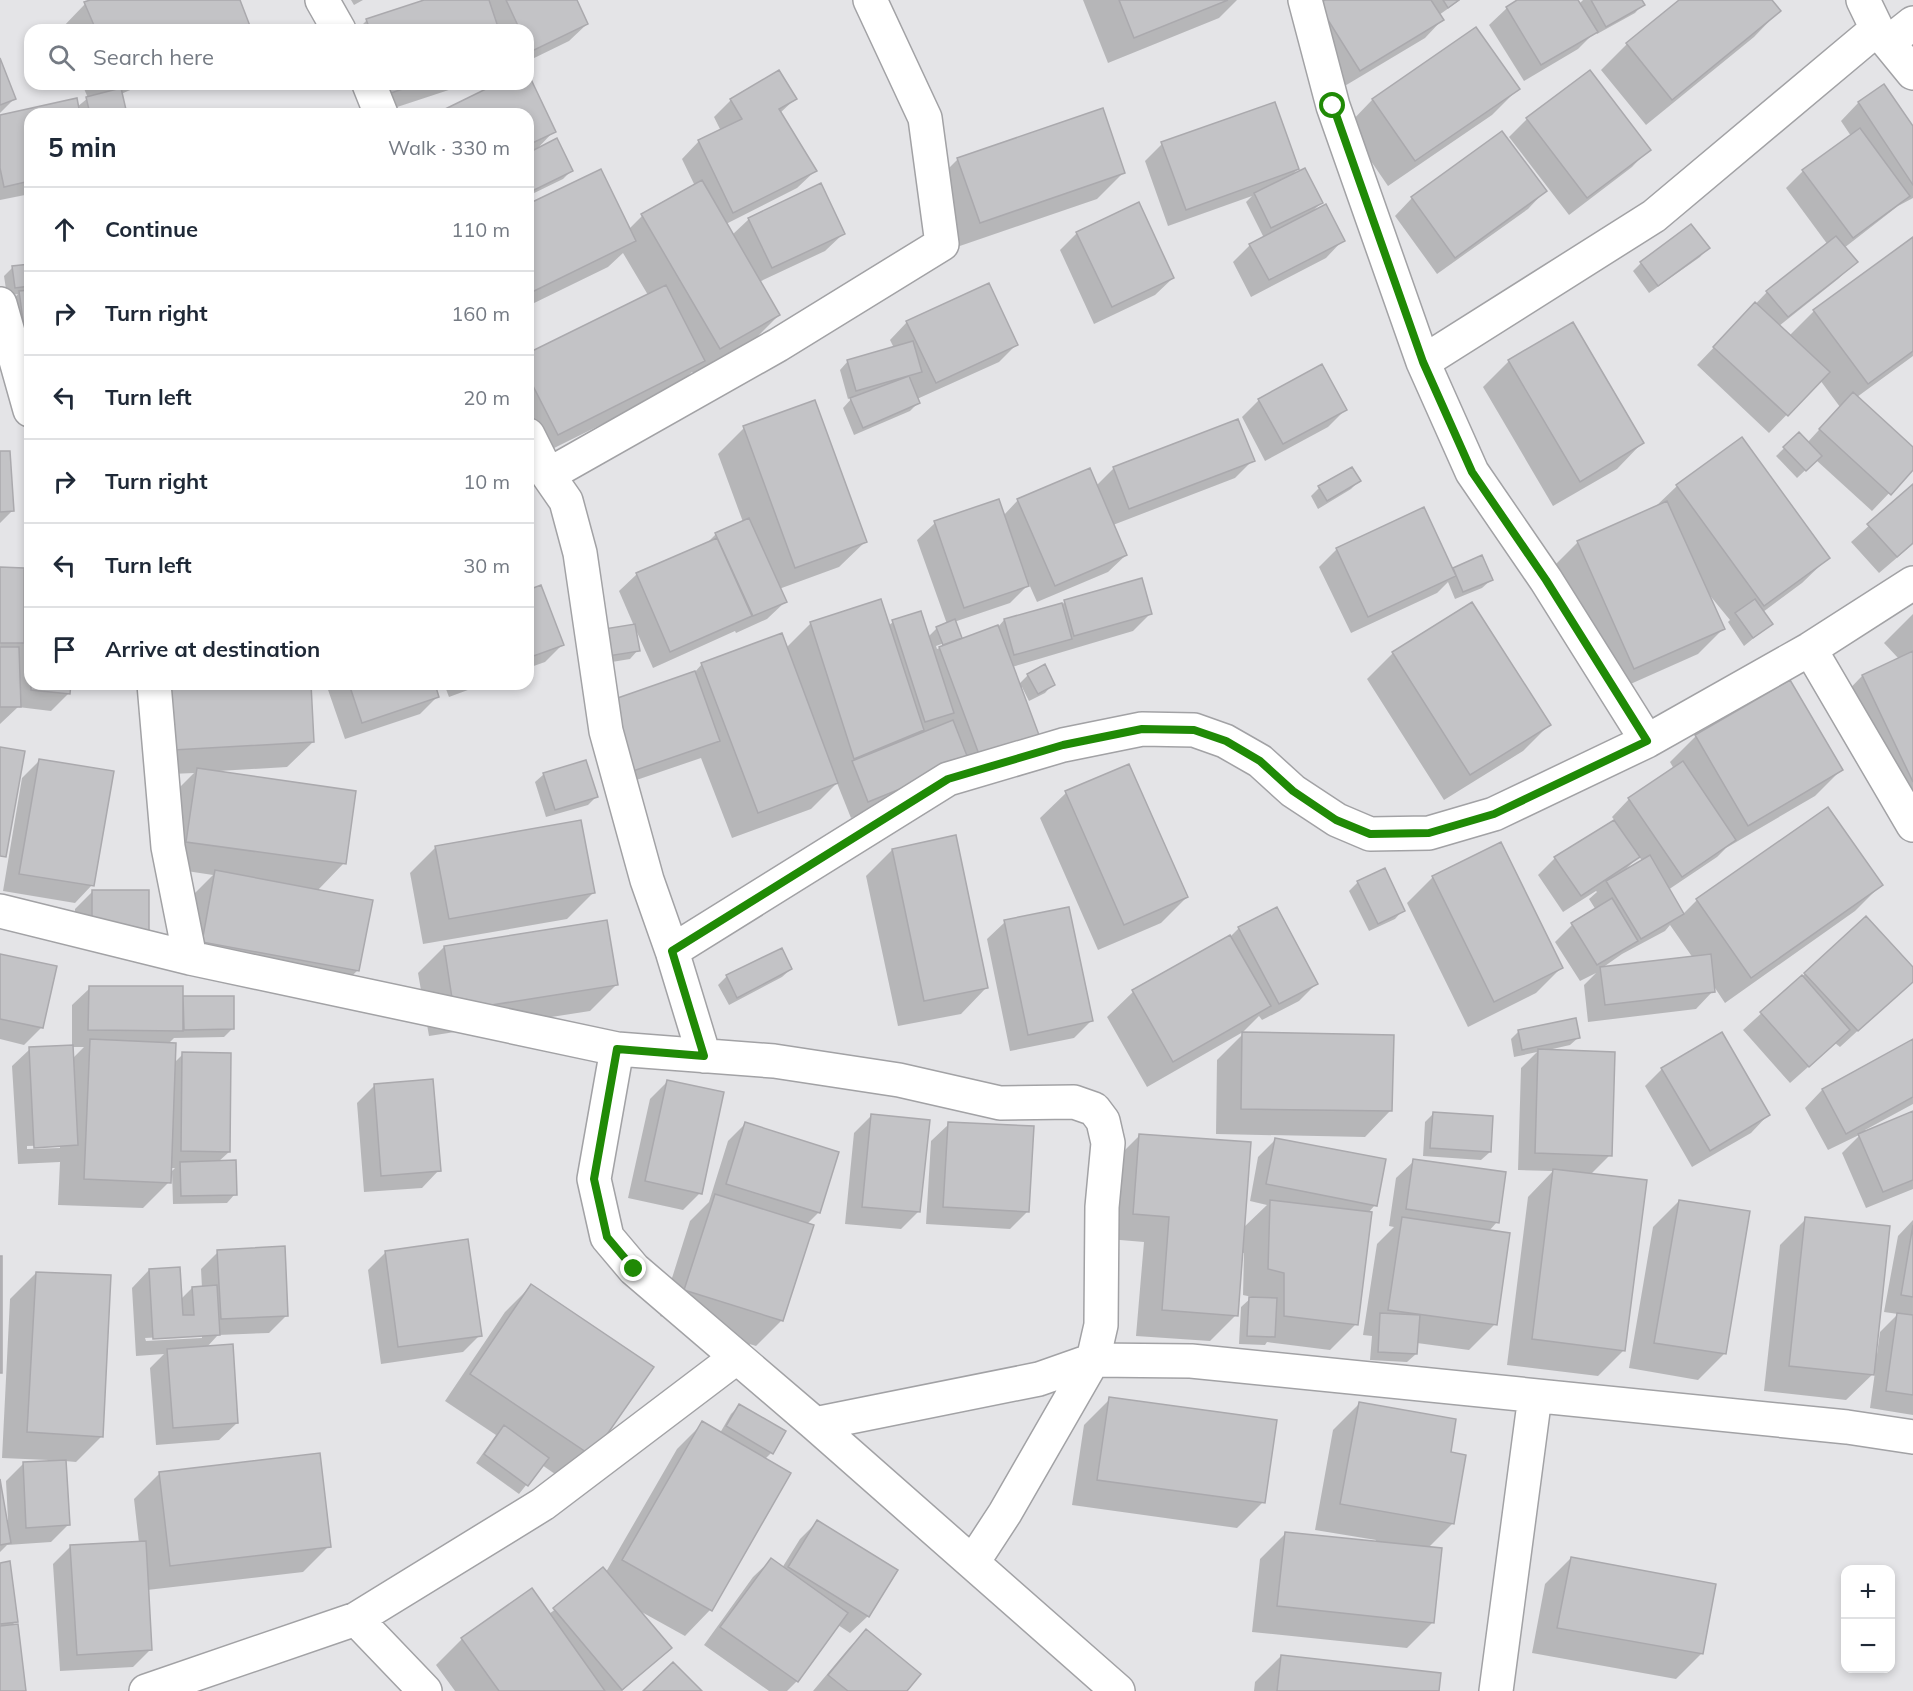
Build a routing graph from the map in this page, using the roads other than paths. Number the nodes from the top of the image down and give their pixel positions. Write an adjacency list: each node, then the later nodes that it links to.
1 (322, 0): 5 (street)
2 (870, 0): 14 (street)
3 (1305, 0): 11 (street)
4 (1863, 0): 6 (street)
5 (336, 24)
6 (1893, 31): 7 (street); 11 (street)
7 (1913, 73)
8 (371, 90): 9 (street)
9 (379, 108)
10 (0, 304): 12 (street)
11 (1423, 362): 18 (street)
12 (24, 389)
13 (534, 447): 14 (street)
14 (548, 475): 21 (street)
15 (1913, 583): 16 (street)
16 (1810, 649): 18 (street); 19 (street)
17 (155, 690): 22 (street)
18 (1647, 741): 21 (street)
19 (1913, 825)
20 (0, 911): 22 (street)
21 (672, 951): 24 (street)
22 (190, 958): 23 (street)
23 (617, 1049): 24 (street); 25 (street)
24 (704, 1056): 26 (street)
25 (737, 1357): 28 (street); 31 (street)
26 (1093, 1360): 27 (street); 28 (street); 30 (street)
27 (1535, 1396): 29 (street); 35 (street)
28 (815, 1424): 30 (street)
29 (1913, 1437)
30 (973, 1562): 34 (street)
31 (356, 1619): 32 (street); 33 (street)
32 (146, 1691)
33 (425, 1691)
34 (1118, 1691)
35 (1496, 1691)

